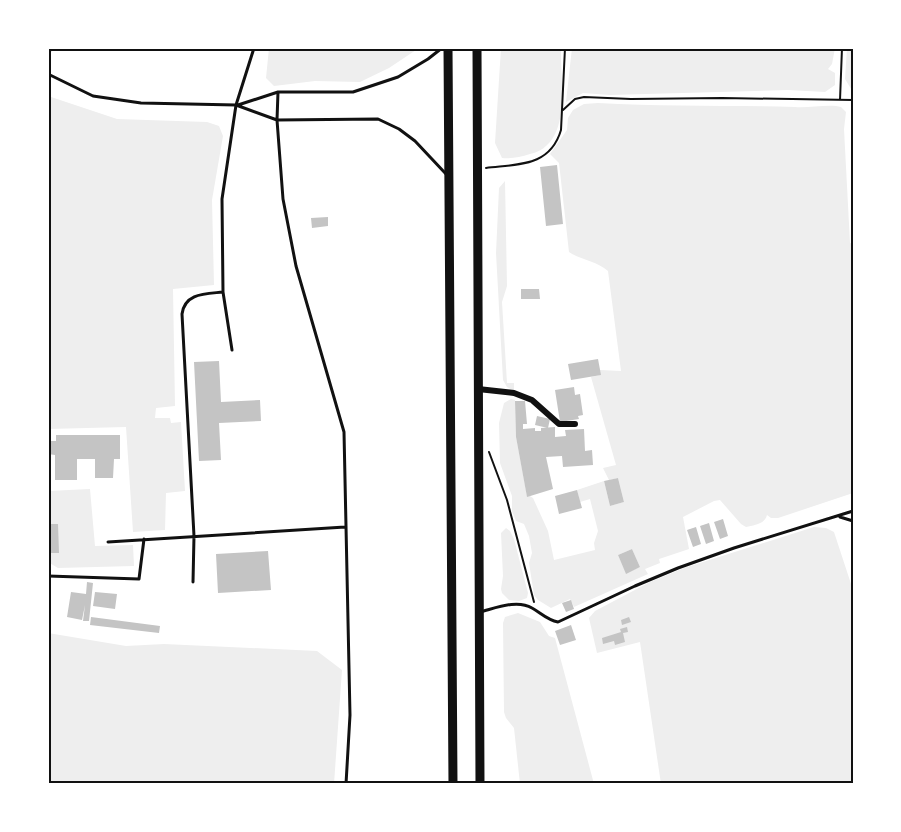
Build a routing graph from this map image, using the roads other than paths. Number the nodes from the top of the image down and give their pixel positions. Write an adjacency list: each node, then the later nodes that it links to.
1 (51, 48): 6 (lane)
2 (254, 48): 9 (lane)
3 (442, 48): 8 (lane)
4 (448, 48): 11 (highway)
5 (477, 48): 14 (highway)
6 (48, 55)
7 (48, 74): 9 (lane)
8 (278, 92): 9 (lane); 10 (lane)
9 (236, 105): 10 (lane); 12 (lane)
10 (277, 120): 11 (lane); 19 (lane)
11 (447, 175): 27 (highway)
12 (223, 292): 13 (lane); 20 (lane)
13 (232, 350)
14 (478, 389): 15 (street); 25 (highway)
15 (575, 424)
16 (853, 511): 17 (lane)
17 (838, 516): 18 (lane); 25 (lane)
18 (853, 521)
19 (345, 527): 20 (lane); 26 (lane)
20 (194, 536): 21 (lane); 24 (lane)
21 (144, 539): 22 (lane); 23 (lane)
22 (108, 542)
23 (48, 576)
24 (193, 582)
25 (479, 613): 28 (highway)
26 (346, 784)
27 (453, 784)
28 (480, 784)

